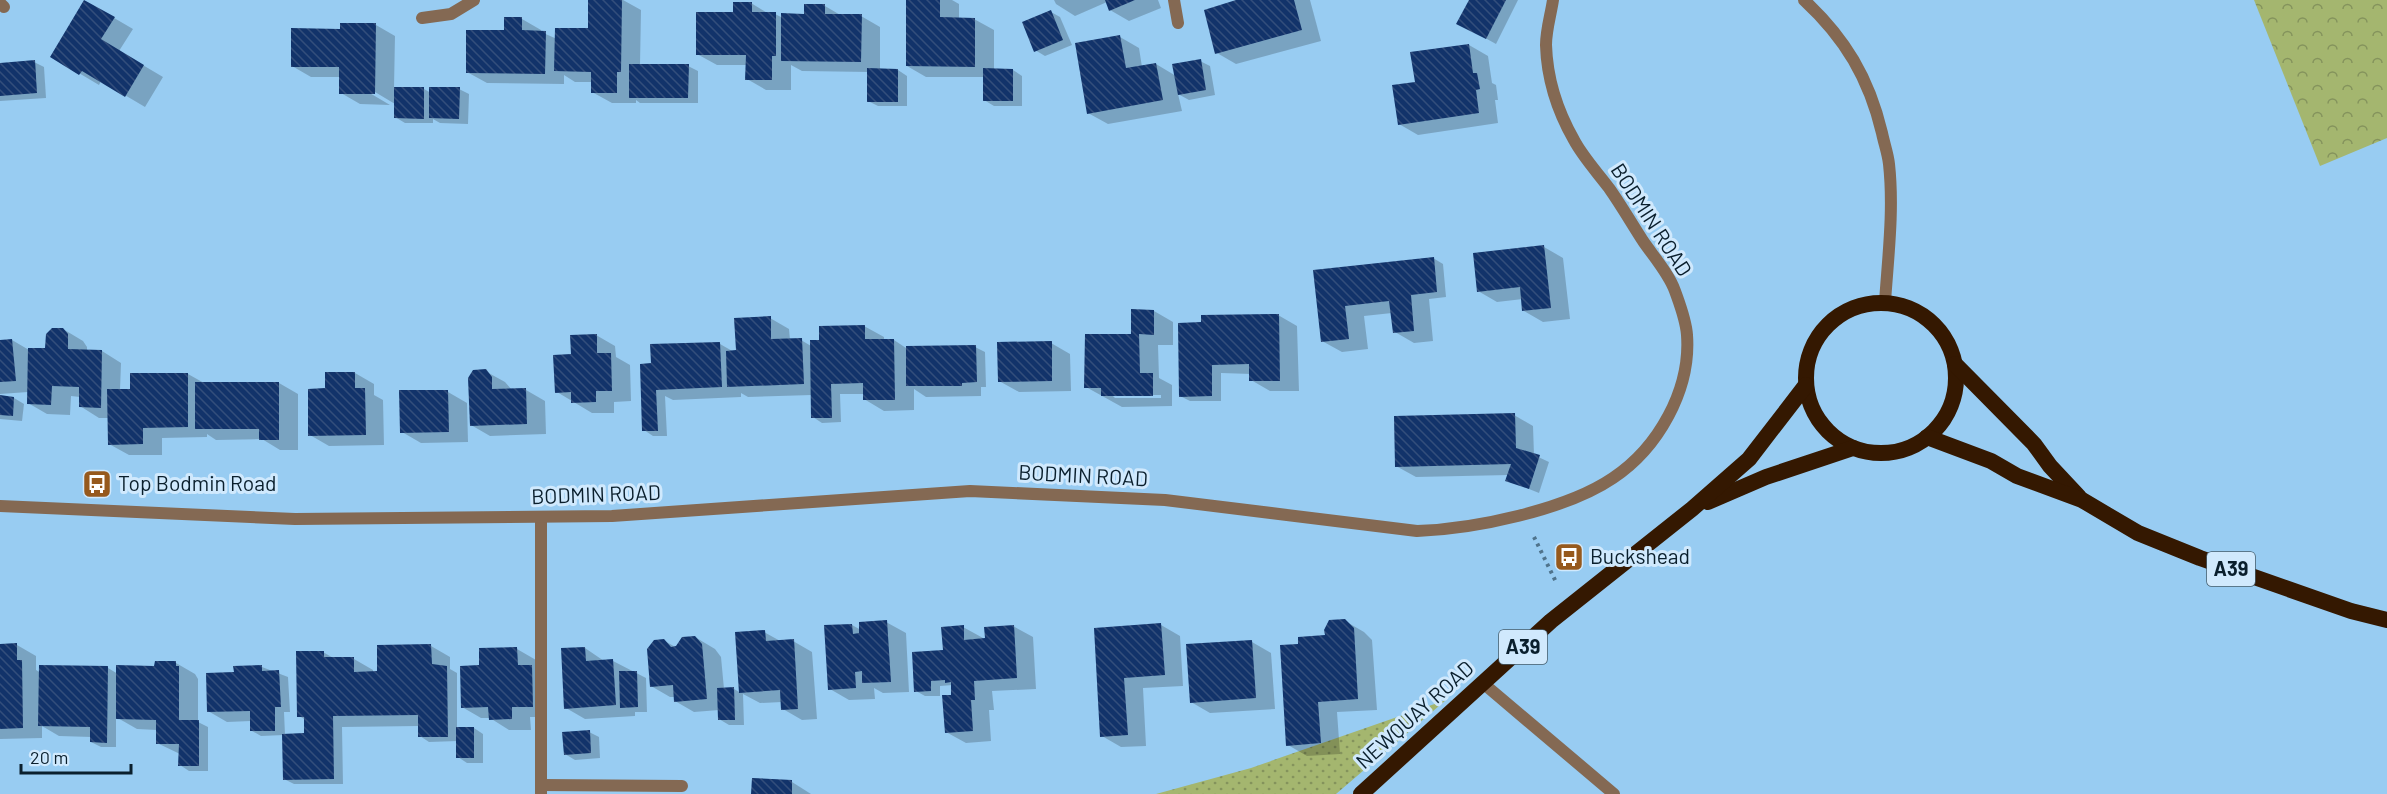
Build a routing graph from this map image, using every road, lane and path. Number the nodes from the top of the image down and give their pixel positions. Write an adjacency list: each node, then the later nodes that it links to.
1 (474, 0): 5 (street)
2 (1174, 0): 6 (street)
3 (1553, 0): 15 (street, BODMIN ROAD)
4 (1804, 0): 7 (street)
5 (422, 18)
6 (1178, 23)
7 (1885, 302): 8 (highway, A39); 9 (highway, A39)
8 (1955, 364): 10 (highway, A39); 12 (highway, A39)
9 (1806, 385): 11 (highway, A39); 14 (highway, NEWQUAY ROAD / A39)
10 (1927, 437): 11 (highway, A39); 12 (highway, A39)
11 (1853, 448): 14 (highway, NEWQUAY ROAD / A39)
12 (2082, 500): 18 (highway, A39)
13 (0, 506): 16 (street, BODMIN ROAD)
14 (1692, 509): 17 (highway, NEWQUAY ROAD / A39)
15 (1523, 515): 16 (street, BODMIN ROAD); 17 (path)
16 (541, 517): 21 (street)
17 (1568, 607): 19 (highway, NEWQUAY ROAD / A39)
18 (2387, 620)
19 (1484, 684): 22 (highway, NEWQUAY ROAD / A39); 23 (street)
20 (682, 786): 21 (street)
21 (541, 790)
22 (1361, 794)
23 (1614, 794)

